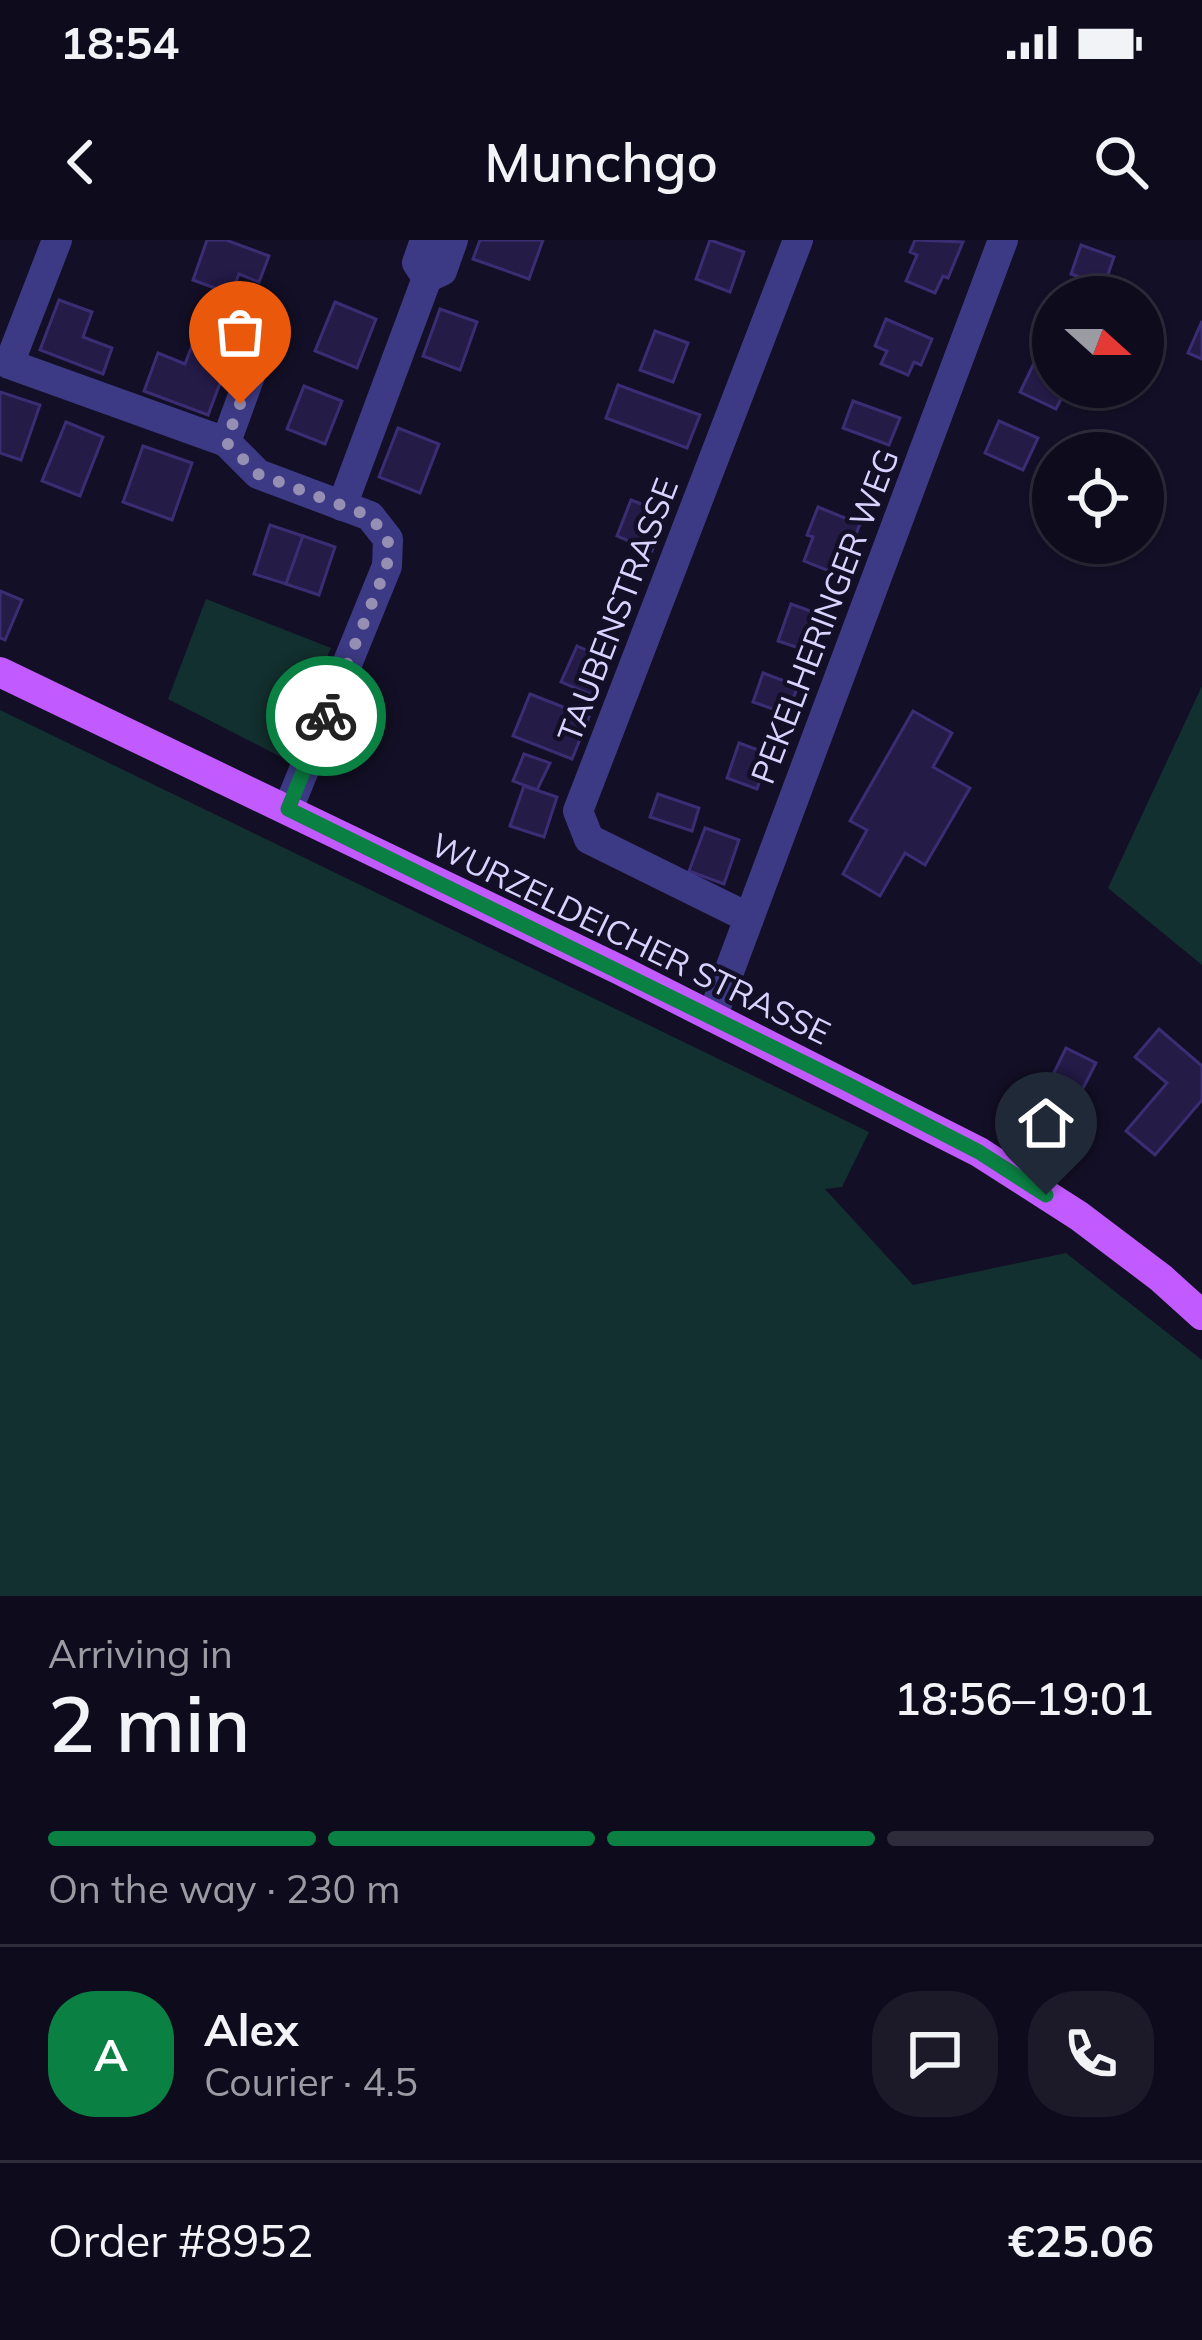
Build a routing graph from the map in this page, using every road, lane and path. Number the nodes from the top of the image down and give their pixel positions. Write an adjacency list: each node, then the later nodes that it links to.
1 (57, 240): 8 (street)
2 (425, 240): 6 (street)
3 (453, 240): 6 (street)
4 (798, 240): 12 (street, TAUBENSTRASSE)
5 (1003, 240): 12 (street, PEKELHERINGER WEG)
6 (427, 278): 9 (street)
7 (267, 329): 8 (street)
8 (226, 442): 9 (street)
9 (342, 506): 11 (street)
10 (0, 672): 11 (main road, WURZELDEICHER STRASSE)
11 (288, 809): 13 (main road, WURZELDEICHER STRASSE)
12 (749, 918): 13 (street, PEKELHERINGER WEG)
13 (712, 1017): 14 (main road, WURZELDEICHER STRASSE)
14 (1202, 1316)

